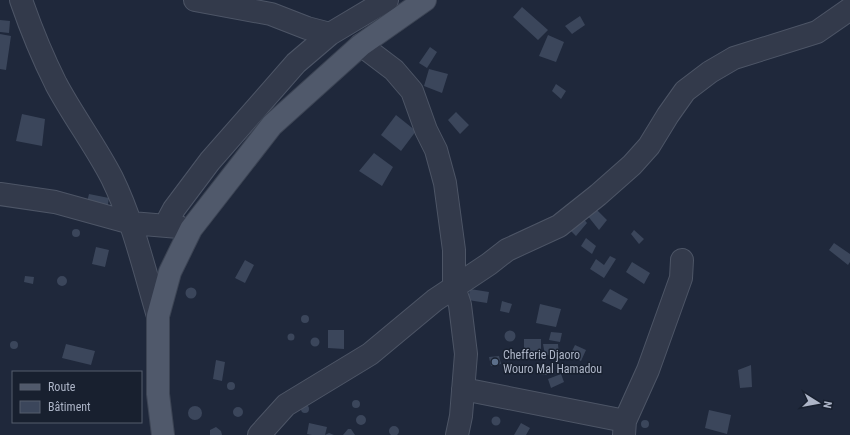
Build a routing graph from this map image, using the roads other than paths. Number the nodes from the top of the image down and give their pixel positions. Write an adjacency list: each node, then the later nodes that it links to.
1 (21, 0): 9 (street)
2 (195, 0): 6 (street)
3 (387, 0): 6 (street)
4 (425, 0): 7 (main road)
5 (850, 9): 13 (street)
6 (330, 34): 10 (street)
7 (361, 45): 11 (main road); 13 (street)
8 (0, 194): 9 (street)
9 (131, 223): 10 (street); 14 (street)
10 (166, 224): 11 (street)
11 (192, 229): 14 (main road)
12 (682, 260): 16 (street)
13 (454, 287): 15 (street); 18 (street)
14 (158, 316): 17 (main road)
15 (463, 389): 16 (street); 19 (street)
16 (624, 428)
17 (163, 435)
18 (259, 435)
19 (457, 435)

